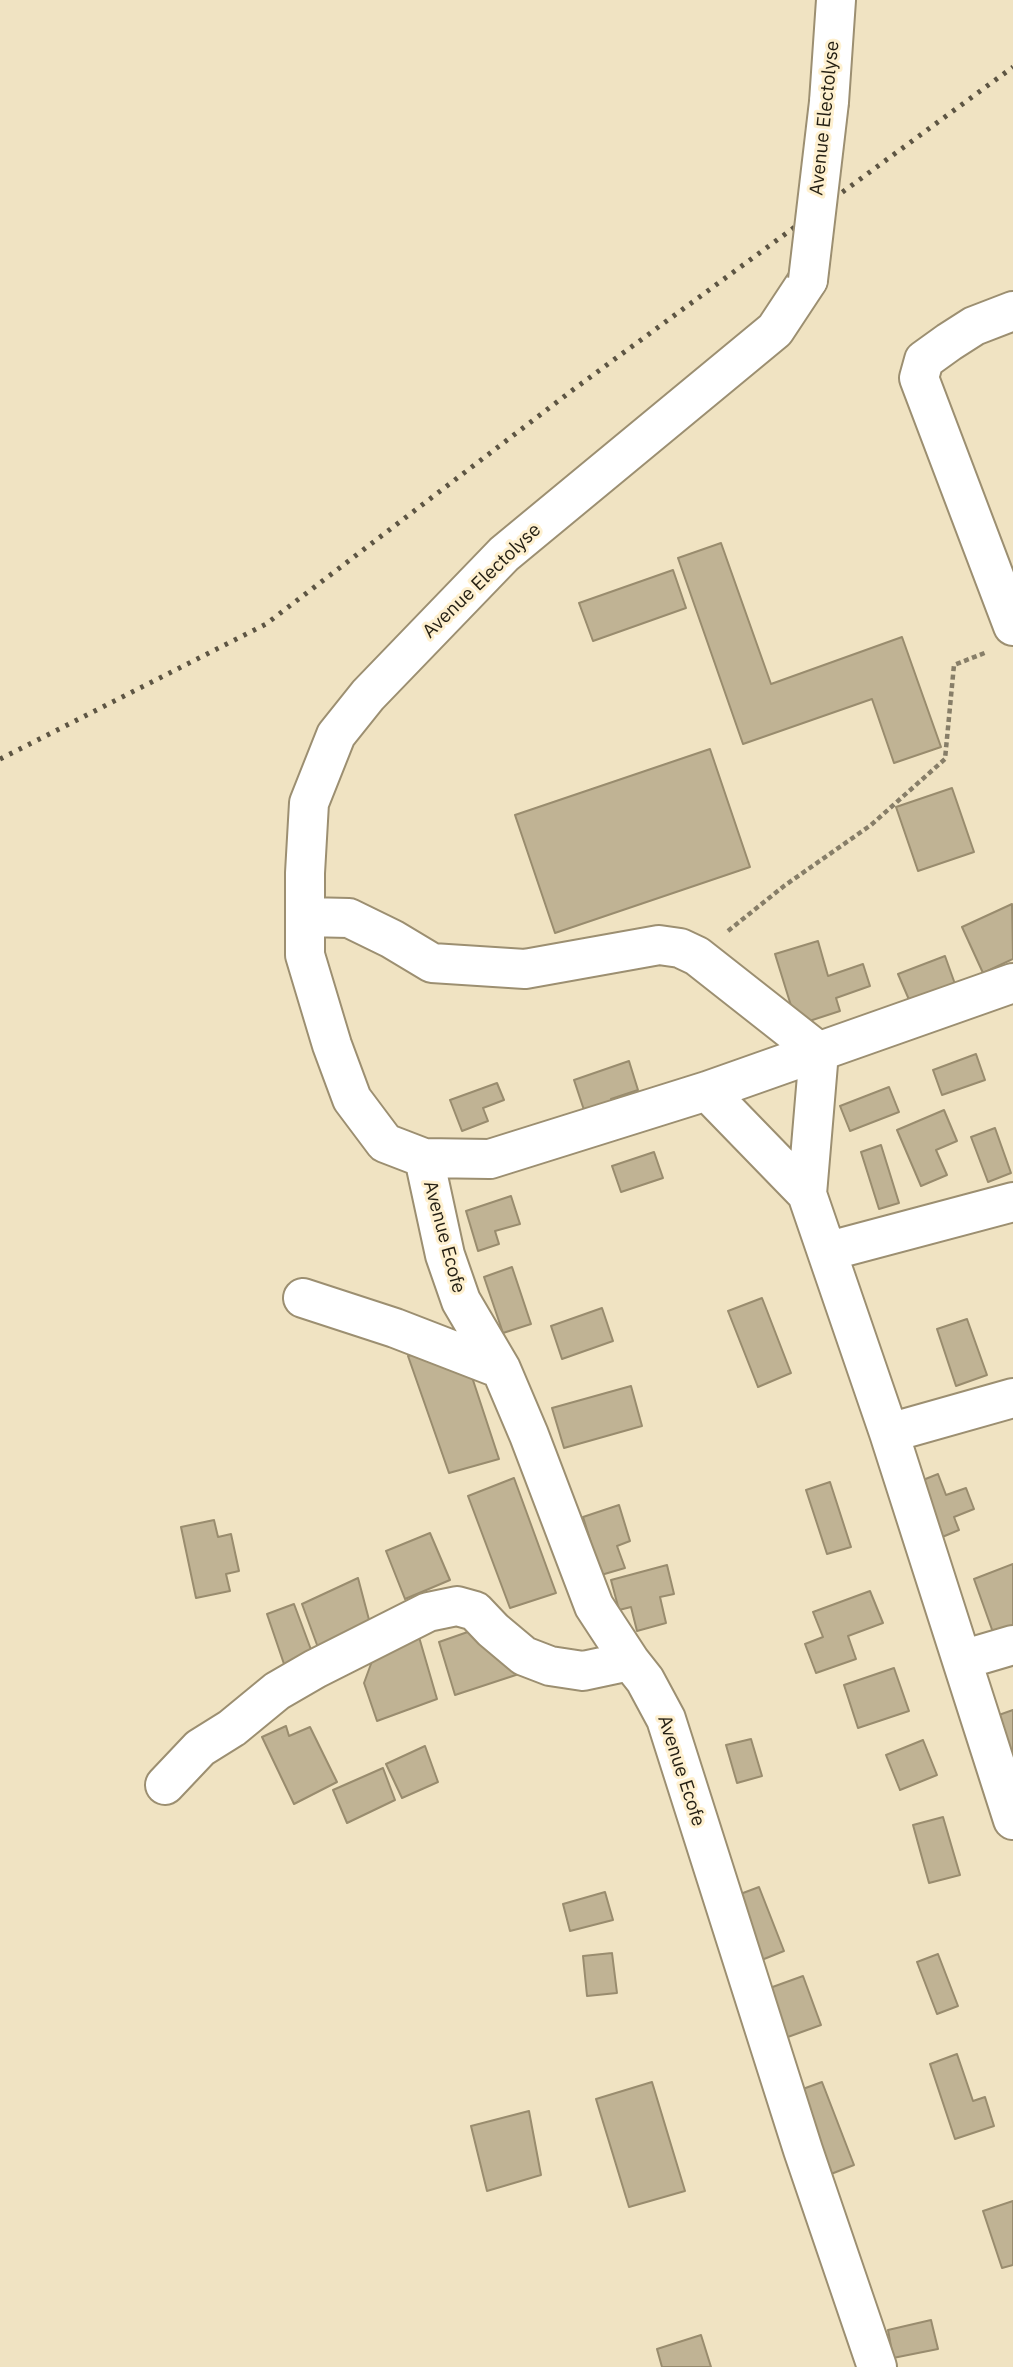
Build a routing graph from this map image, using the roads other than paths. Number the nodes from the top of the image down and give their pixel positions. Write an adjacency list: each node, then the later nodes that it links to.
1 (836, 0): 4 (street, Avenue Electolyse, bridge)
2 (1013, 311): 3 (street)
3 (1001, 639)
4 (306, 917): 6 (street); 8 (street, Avenue Electolyse)
5 (1013, 983): 6 (street)
6 (819, 1052): 7 (street); 9 (street)
7 (707, 1091): 8 (street); 9 (street)
8 (424, 1158): 13 (street, Avenue Ecofe)
9 (807, 1194): 11 (street)
10 (1013, 1202): 11 (street)
11 (829, 1251): 15 (street)
12 (303, 1298): 13 (street)
13 (501, 1369): 18 (street, Avenue Ecofe)
14 (1013, 1398): 15 (street)
15 (889, 1433): 17 (street)
16 (1013, 1645): 17 (street)
17 (962, 1660): 20 (street)
18 (630, 1661): 19 (street); 21 (street, Avenue Ecofe)
19 (165, 1784)
20 (1013, 1820)
21 (877, 2367)

